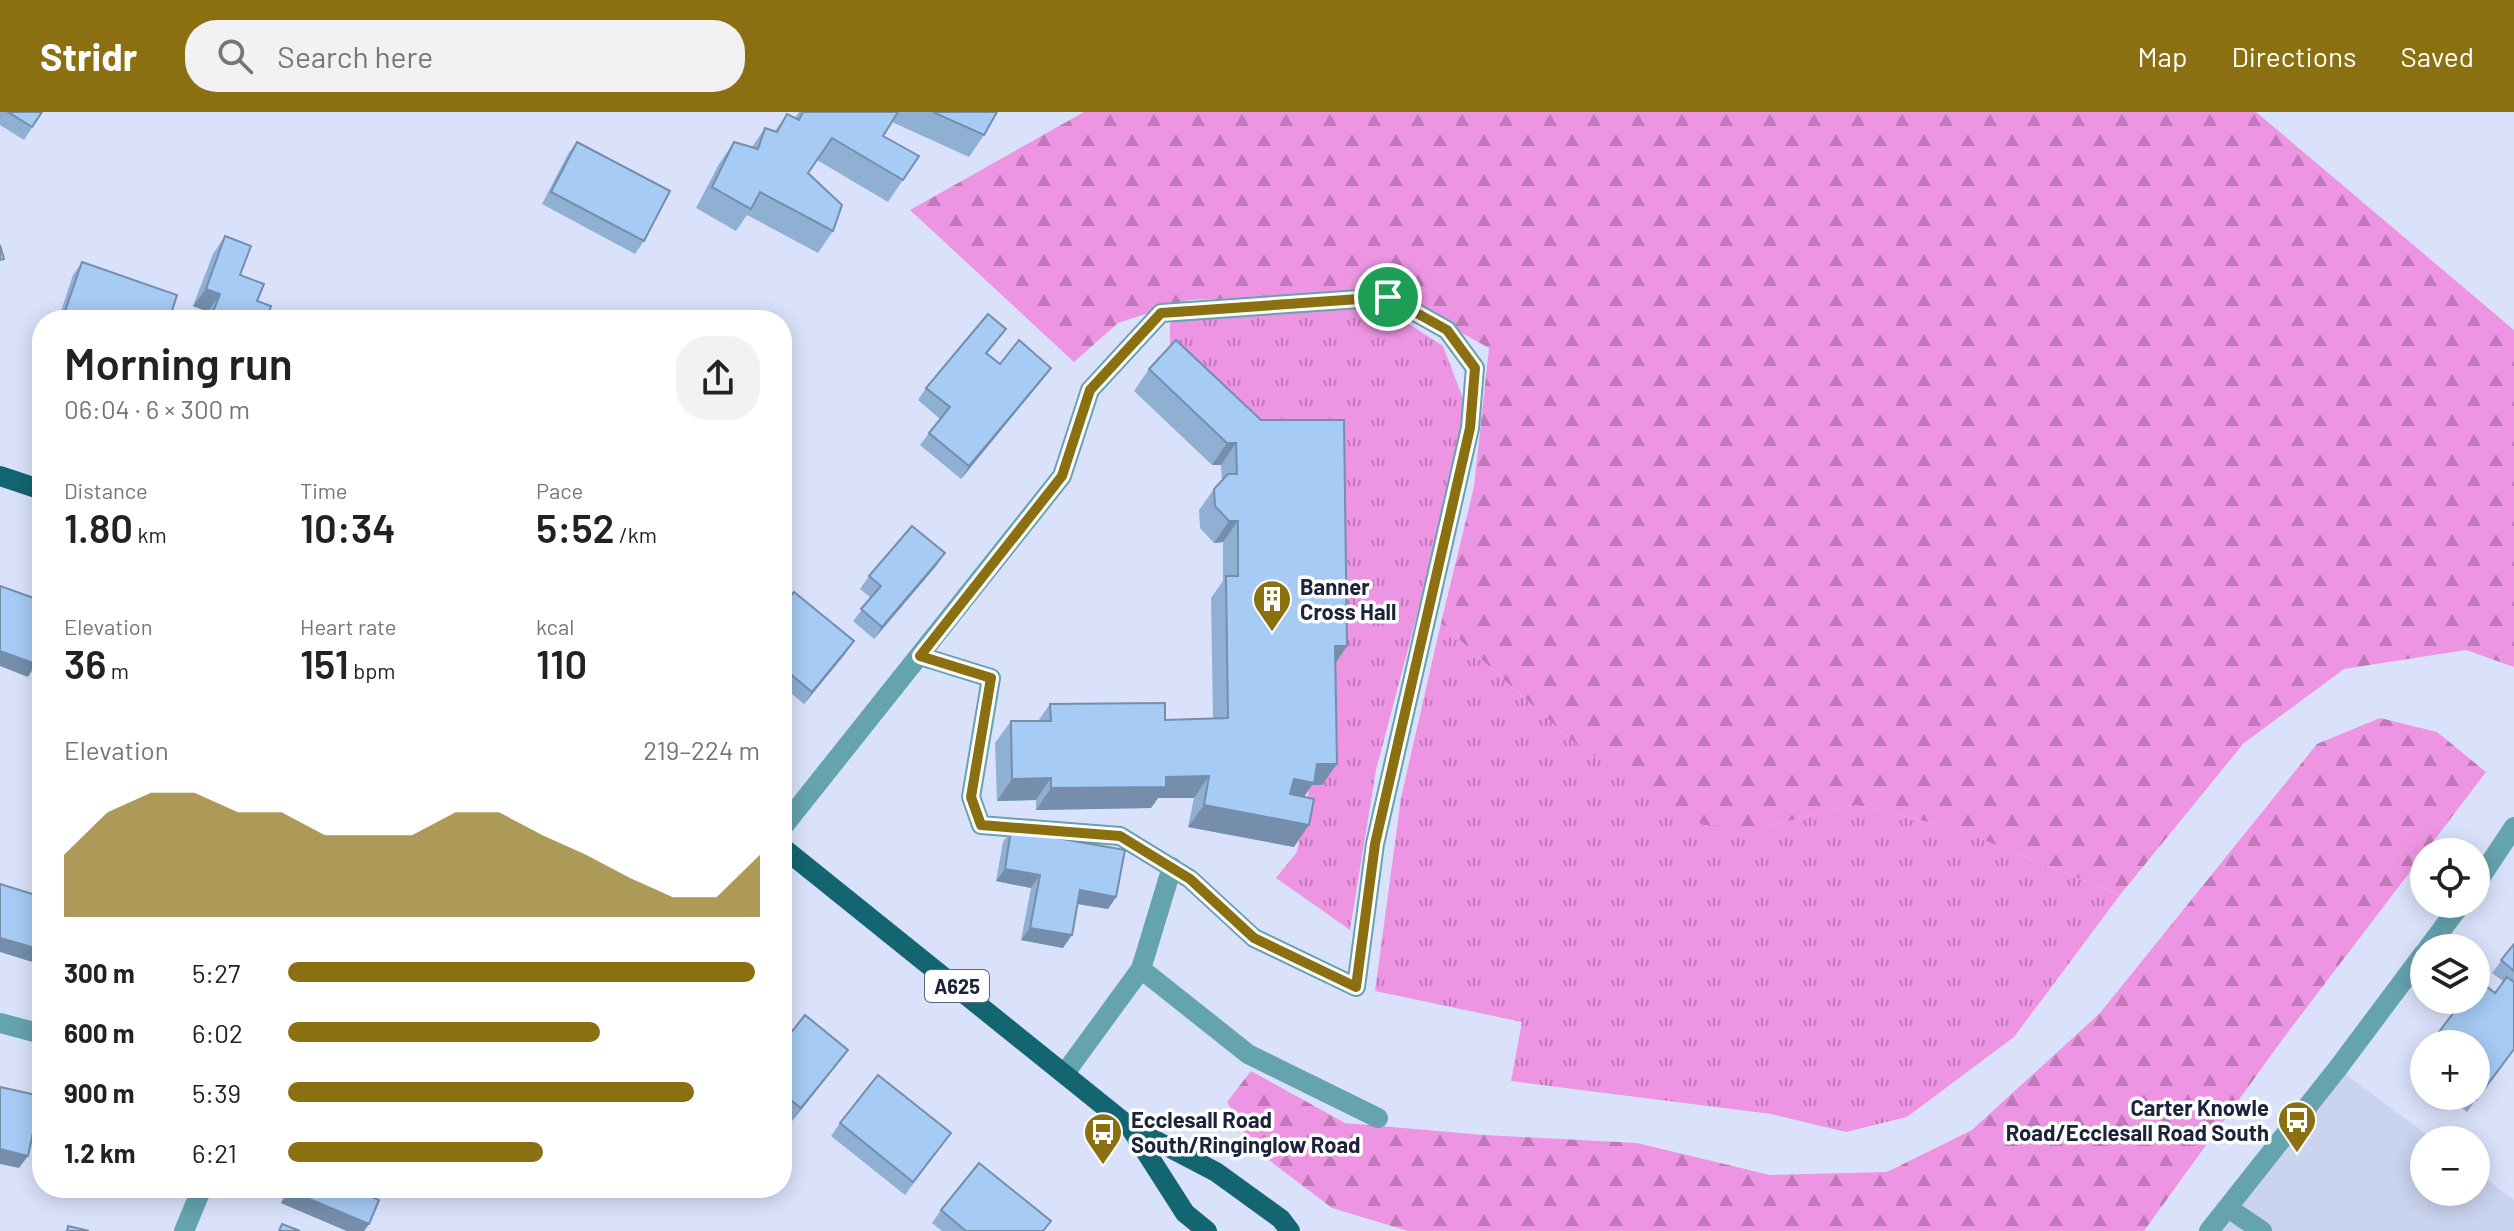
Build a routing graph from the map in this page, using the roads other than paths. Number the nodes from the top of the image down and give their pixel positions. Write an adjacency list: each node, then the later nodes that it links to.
1 (0, 476): 2 (main road)
2 (32, 487)
3 (920, 656): 4 (street); 8 (street); 8 (street)
4 (792, 816)
5 (2514, 827): 7 (street)
6 (792, 855): 13 (main road, A625)
7 (2490, 863)
8 (1172, 867): 9 (street)
9 (1141, 969): 13 (street); 14 (street)
10 (2410, 971): 17 (street)
11 (0, 1023): 12 (street)
12 (32, 1031)
13 (1065, 1073): 15 (main road, A625)
14 (1378, 1118)
15 (1130, 1127): 19 (main road, A625); 20 (main road, A625)
16 (198, 1198): 18 (street)
17 (2228, 1208): 21 (street); 22 (street)
18 (184, 1231)
19 (1207, 1231)
20 (1290, 1231)
21 (2209, 1231)
22 (2262, 1231)

